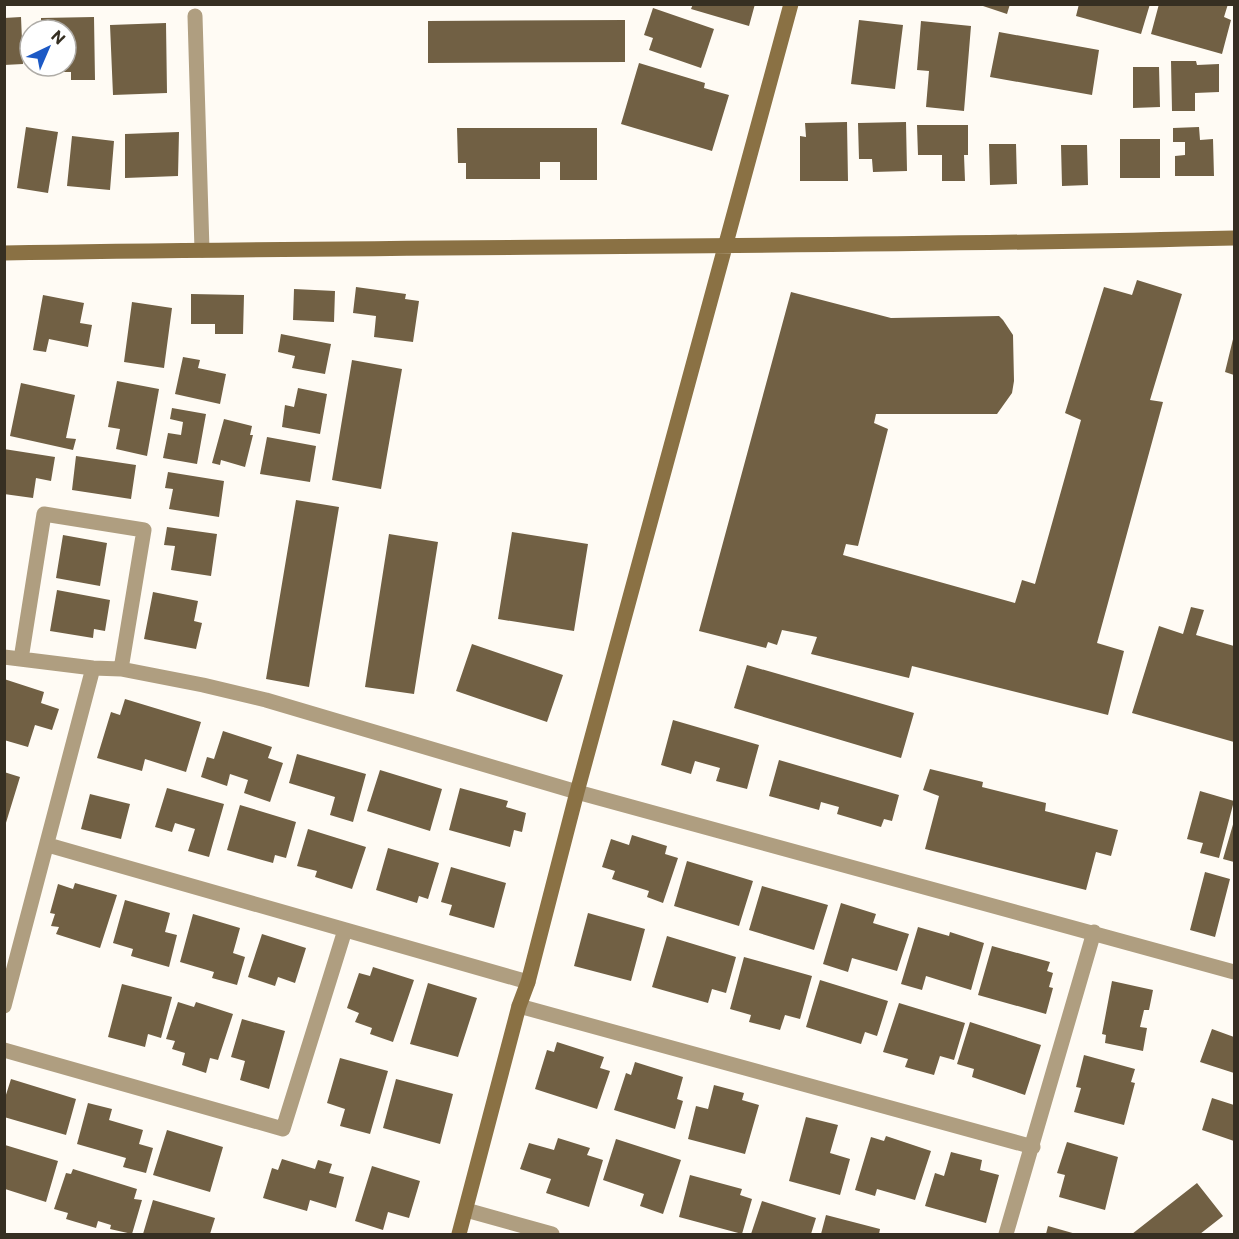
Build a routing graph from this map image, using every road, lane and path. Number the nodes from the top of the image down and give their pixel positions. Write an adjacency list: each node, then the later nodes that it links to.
1 (791, 4): 4 (street)
2 (195, 16): 5 (street)
3 (1234, 238): 4 (street)
4 (726, 245): 5 (street); 11 (street)
5 (202, 250): 6 (street)
6 (4, 254)
7 (4, 657): 8 (street)
8 (21, 659): 9 (street); 10 (street)
9 (93, 668): 10 (street); 12 (street)
10 (121, 669): 11 (street)
11 (577, 792): 14 (street); 16 (street)
12 (48, 844): 13 (street); 17 (street)
13 (345, 930): 16 (street); 19 (street)
14 (1094, 933): 15 (street); 20 (street)
15 (1234, 972)
16 (528, 982): 18 (street)
17 (4, 1006)
18 (519, 1006): 20 (street); 21 (street)
19 (4, 1050)
20 (1033, 1147): 24 (street)
21 (466, 1210): 22 (street); 23 (street)
22 (459, 1234)
23 (552, 1234)
24 (1006, 1234)

